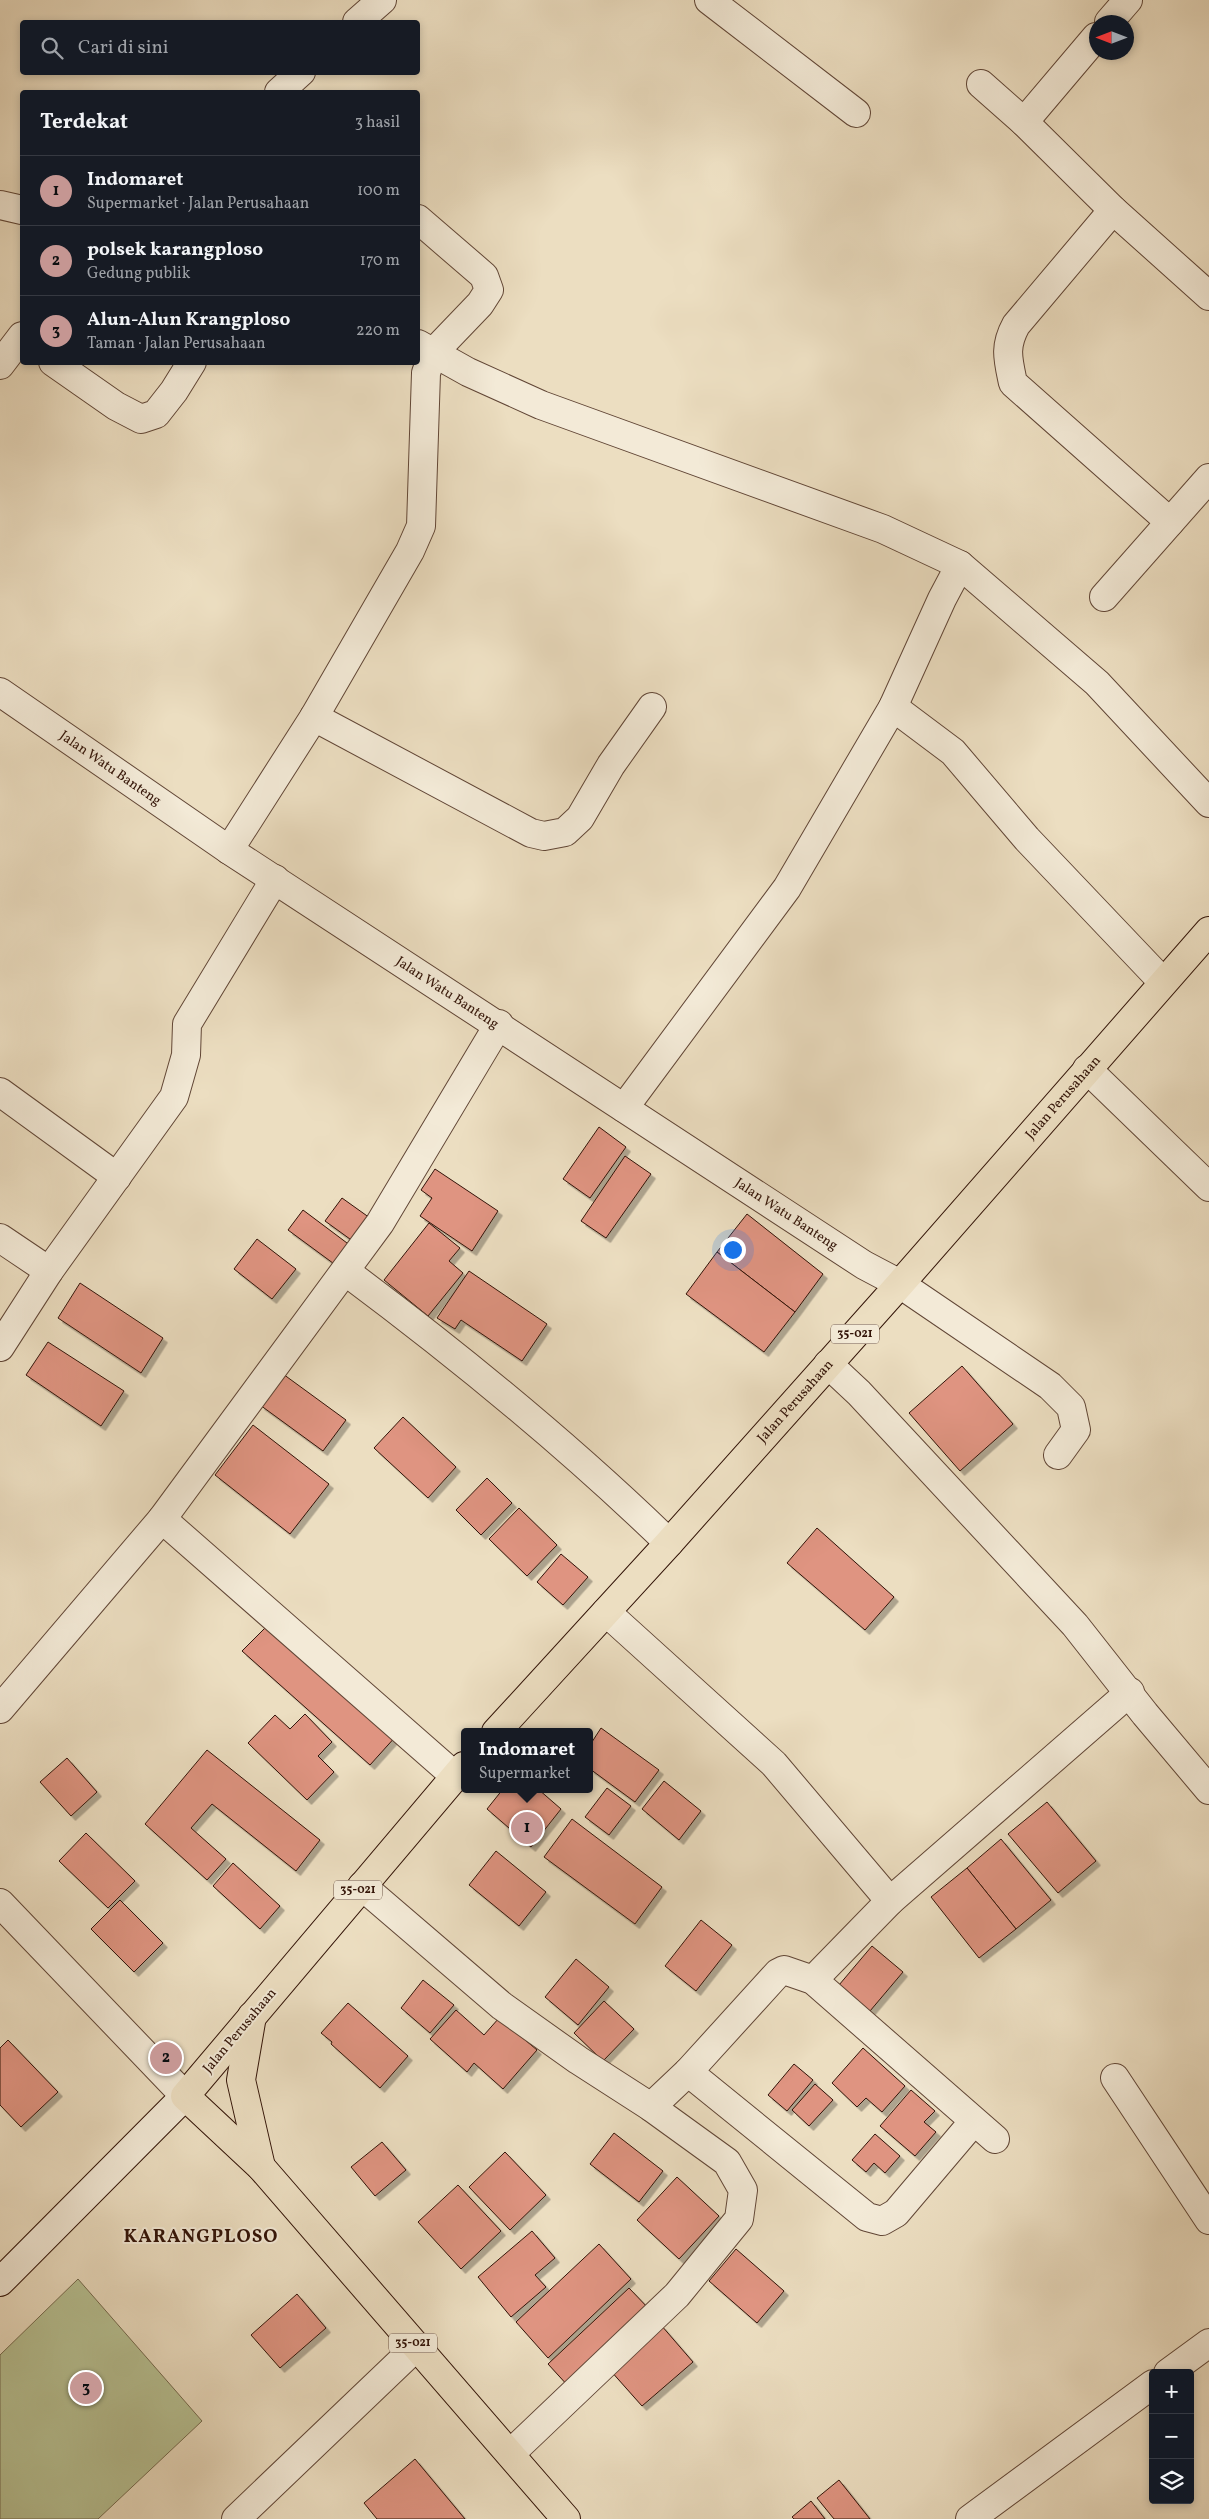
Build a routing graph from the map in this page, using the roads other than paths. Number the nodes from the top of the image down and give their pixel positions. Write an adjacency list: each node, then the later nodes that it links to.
1 (382, 0): 5 (street)
2 (709, 0): 10 (street)
3 (1128, 0): 4 (street)
4 (1115, 15)
5 (359, 20)
6 (1089, 45): 11 (street)
7 (298, 75): 9 (street)
8 (981, 84): 11 (street)
9 (281, 90)
10 (856, 113)
11 (1024, 122): 14 (street)
12 (0, 205): 13 (street)
13 (20, 210)
14 (1113, 210): 16 (street); 23 (street)
15 (420, 221): 18 (street)
16 (1209, 296)
17 (20, 341): 21 (street)
18 (427, 357): 24 (street); 29 (street)
19 (57, 365): 20 (street)
20 (190, 365)
21 (0, 366)
22 (1209, 478): 23 (street)
23 (1170, 522): 25 (street)
24 (952, 580): 28 (street); 30 (street)
25 (1104, 597)
26 (0, 692): 31 (street, Jalan Watu Banteng)
27 (652, 707): 29 (street)
28 (893, 707): 34 (street); 38 (street)
29 (314, 718): 31 (street)
30 (1209, 803)
31 (229, 850): 32 (street, Jalan Watu Banteng)
32 (276, 879): 35 (street, Jalan Watu Banteng); 39 (street)
33 (1209, 931): 34 (main road, Jalan Perusahaan / 35-021)
34 (1163, 982): 36 (main road, Jalan Perusahaan / 35-021)
35 (499, 1024): 38 (street, Jalan Watu Banteng); 43 (street)
36 (1088, 1069): 40 (street); 44 (main road, Jalan Perusahaan / 35-021)
37 (0, 1092): 39 (street)
38 (624, 1108): 44 (street, Jalan Watu Banteng)
39 (117, 1177): 42 (street)
40 (1209, 1187)
41 (0, 1238): 42 (street)
42 (49, 1271): 45 (street)
43 (346, 1271): 48 (street); 49 (street)
44 (900, 1284): 46 (main road, Jalan Perusahaan / 35-021); 47 (street, Jalan Watu Banteng)
45 (0, 1347)
46 (828, 1364): 49 (main road, Jalan Perusahaan / 35-021); 51 (street)
47 (1058, 1455)
48 (162, 1519): 52 (street); 54 (street)
49 (670, 1543): 50 (main road, Jalan Perusahaan / 35-021)
50 (606, 1612): 53 (main road, Jalan Perusahaan / 35-021); 57 (street)
51 (1130, 1692): 55 (street); 57 (street)
52 (0, 1710)
53 (500, 1728)
54 (460, 1771): 56 (main road, Jalan Perusahaan / 35-021)
55 (1204, 1773)
56 (362, 1886): 60 (main road, Jalan Perusahaan / 35-021); 64 (street)
57 (890, 1901): 59 (street)
58 (0, 1903): 63 (street)
59 (813, 1980): 61 (street); 65 (street)
60 (252, 2016): 63 (main road, Jalan Perusahaan / 35-021); 67 (main road, 35-021)
61 (688, 2072): 64 (street); 65 (street)
62 (1115, 2078): 68 (street)
63 (185, 2096): 67 (main road, 35-021); 69 (street, Jalan Perusahaan)
64 (651, 2107): 74 (street)
65 (974, 2121): 66 (street)
66 (996, 2139)
67 (261, 2167): 71 (main road, 35-021)
68 (1209, 2220)
69 (0, 2282)
70 (1209, 2343): 72 (street)
71 (416, 2347): 74 (main road, 35-021); 75 (street)
72 (1173, 2369)
73 (1149, 2387): 77 (street)
74 (511, 2453): 76 (main road, 35-021)
75 (236, 2519)
76 (566, 2519)
77 (970, 2519)

